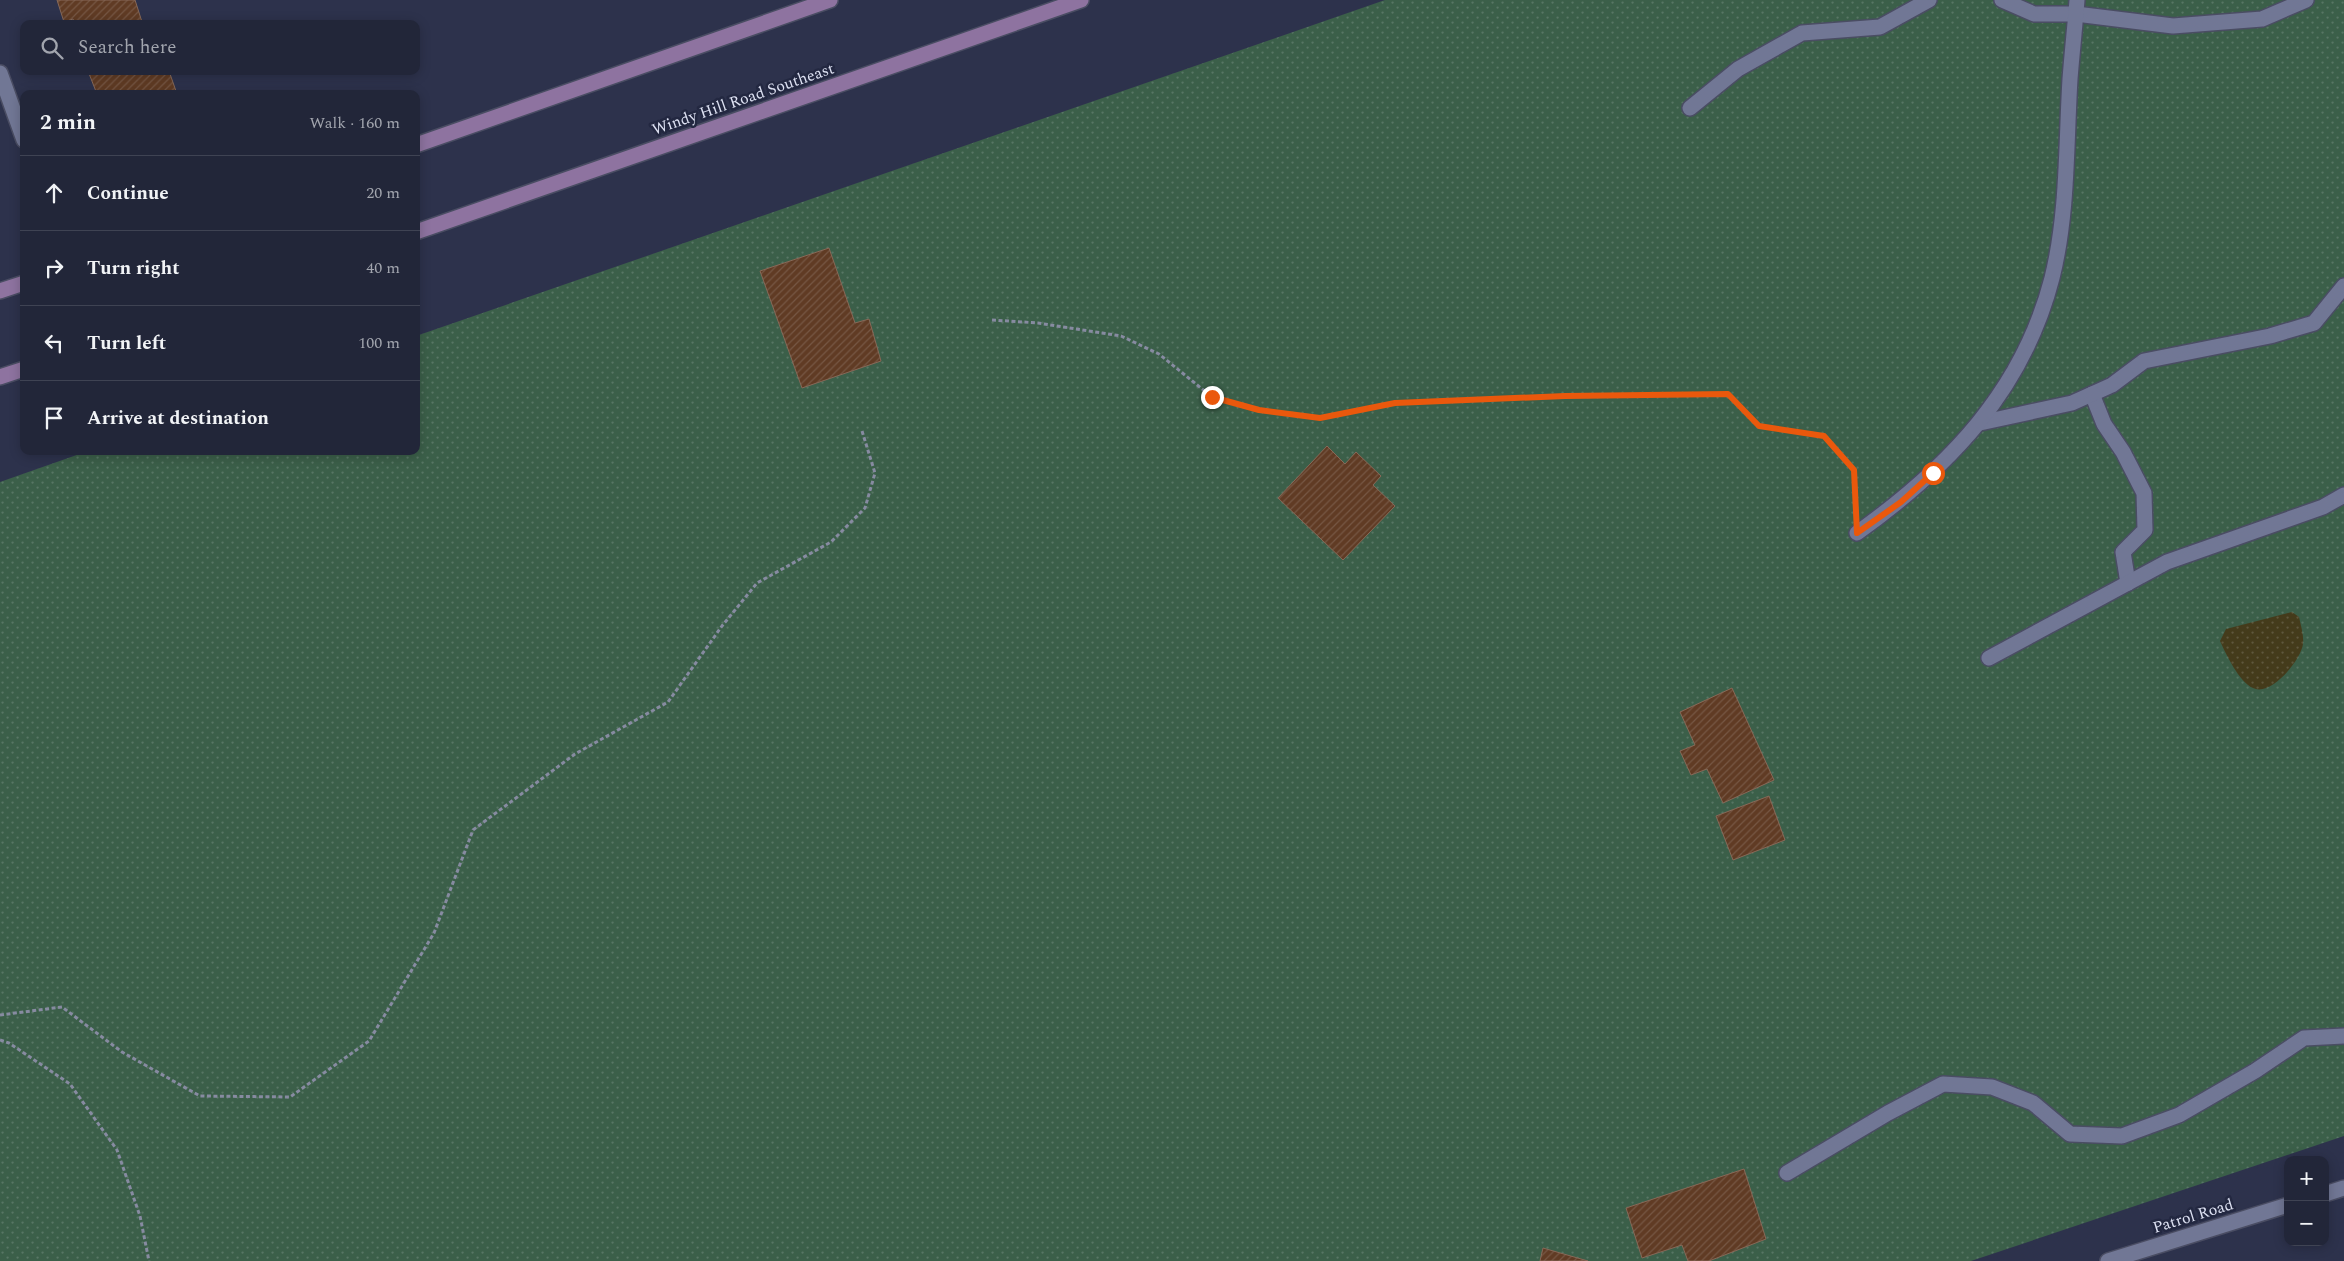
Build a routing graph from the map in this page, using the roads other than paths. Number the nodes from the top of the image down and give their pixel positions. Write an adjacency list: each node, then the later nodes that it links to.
1 (830, 0): 10 (main road)
2 (1081, 0): 11 (main road, Windy Hill Road Southeast)
3 (1929, 0): 8 (street)
4 (2002, 0): 6 (street)
5 (2306, 0): 6 (street)
6 (2077, 7): 18 (street)
7 (0, 73): 9 (street)
8 (1690, 108)
9 (20, 129)
10 (420, 144)
11 (420, 231)
12 (20, 284): 14 (main road)
13 (2344, 286): 17 (street)
14 (0, 291)
15 (20, 370): 16 (main road)
16 (0, 377)
17 (2092, 394): 18 (street); 21 (street)
18 (1980, 423): 20 (street)
19 (2344, 495): 21 (street)
20 (1857, 533)
21 (2128, 583): 22 (street)
22 (1988, 658)
23 (2344, 1036): 24 (street)
24 (1787, 1174)
25 (2344, 1188): 26 (street)
26 (2329, 1193)
27 (2284, 1206): 28 (street, Patrol Road)
28 (2108, 1261)

